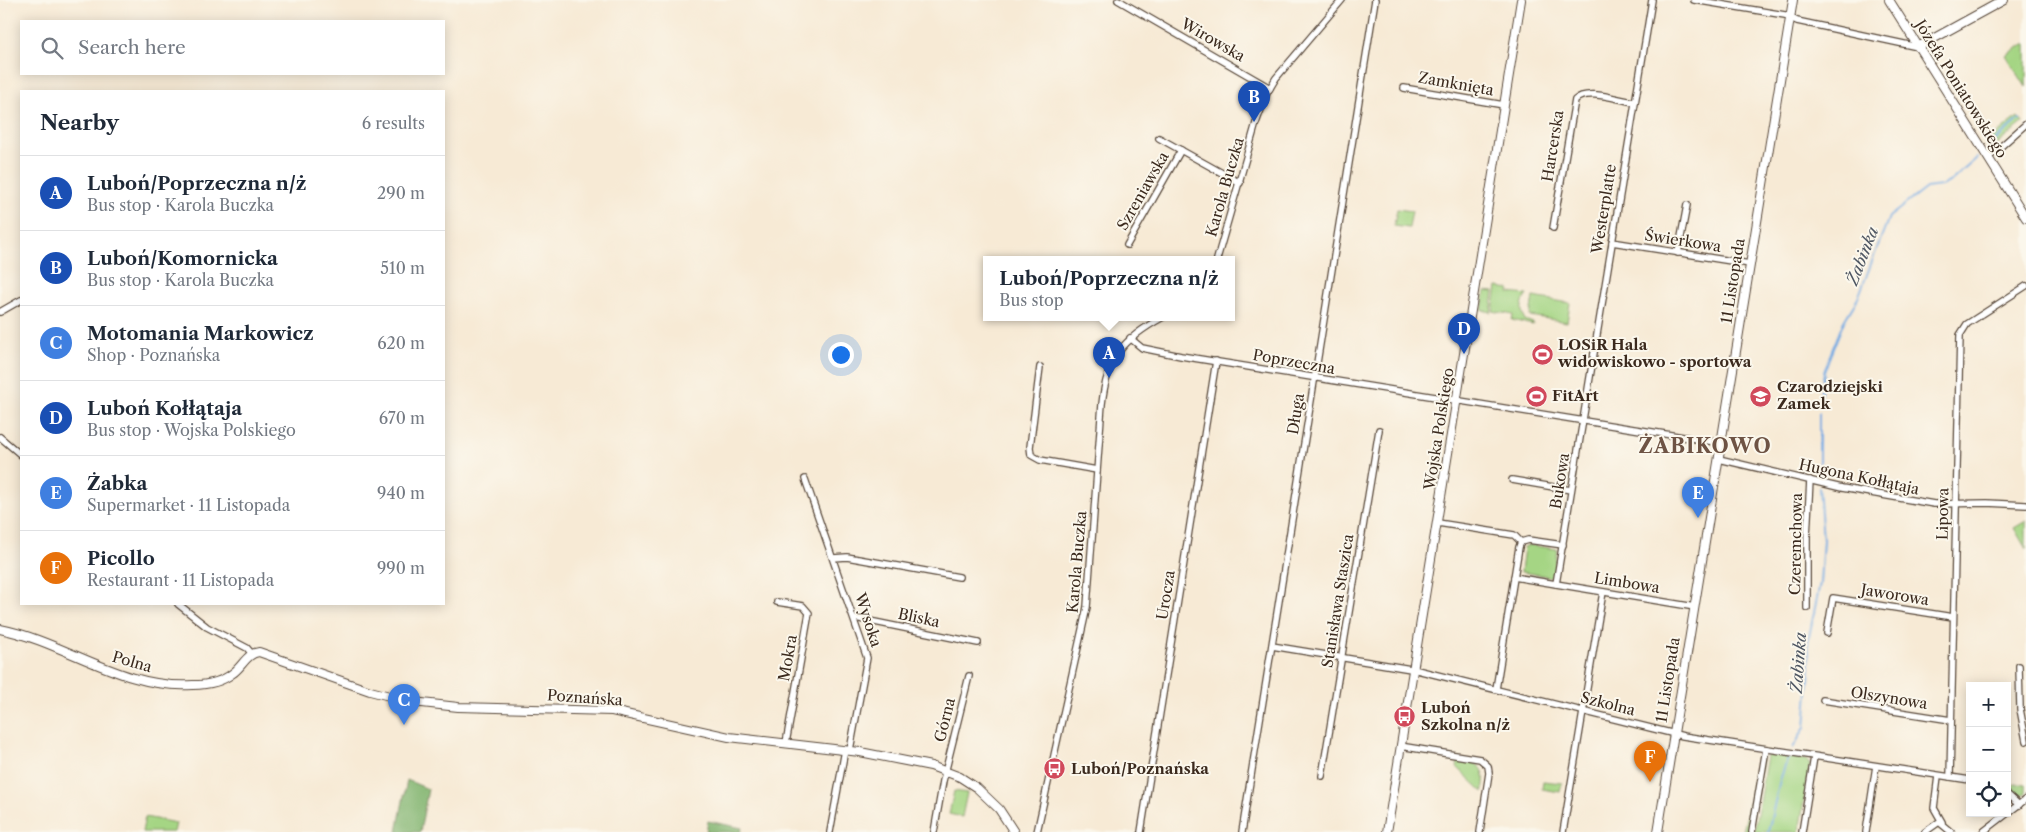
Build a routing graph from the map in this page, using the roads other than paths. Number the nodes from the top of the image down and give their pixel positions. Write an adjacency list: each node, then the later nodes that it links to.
1 (1118, 0): 13 (street, Wirowska)
2 (1342, 0): 13 (street, Karola Buczka)
3 (1375, 0): 37 (street, Długa)
4 (1521, 0): 16 (street, Wojska Polskiego)
5 (1652, 0): 15 (street, Westerplatte)
6 (1694, 0): 10 (street)
7 (1793, 0): 11 (street, 11 Listopada)
8 (1889, 0): 12 (street, Józefa Poniatowskiego)
9 (2004, 0): 12 (street)
10 (1720, 2): 11 (street)
11 (1790, 17): 12 (street); 29 (street, 11 Listopada)
12 (1918, 46): 20 (street, Józefa Poniatowskiego)
13 (1270, 88): 21 (street, Karola Buczka)
14 (1404, 88): 16 (street, Zamknięta)
15 (1634, 102): 24 (street, Harcerska); 25 (street, Westerplatte)
16 (1504, 105): 38 (street, Wojska Polskiego)
17 (2026, 124): 20 (street)
18 (1159, 138): 19 (street)
19 (1181, 150): 21 (street); 26 (street, Szreniawska)
20 (1988, 158): 23 (street, Józefa Poniatowskiego)
21 (1240, 183): 28 (street, Karola Buczka)
22 (1687, 205): 27 (street)
23 (2026, 218)
24 (1553, 228)
25 (1612, 242): 27 (street, Świerkowa); 39 (street, Westerplatte)
26 (1126, 245)
27 (1678, 253): 29 (street, Świerkowa)
28 (1218, 256)
29 (1750, 264): 42 (street, 11 Listopada)
30 (2026, 286): 50 (street, Lipowa)
31 (20, 301): 32 (street)
32 (0, 312)
33 (1157, 321): 34 (street, Karola Buczka)
34 (1130, 338): 35 (street, Poprzeczna); 45 (street, Karola Buczka)
35 (1216, 361): 37 (street, Poprzeczna); 100 (street, Urocza)
36 (1040, 367): 45 (street)
37 (1314, 377): 38 (street, Poprzeczna); 69 (street, Długa)
38 (1457, 402): 39 (street); 52 (street, Wojska Polskiego)
39 (1582, 422): 42 (street); 49 (street, Bukowa)
40 (1379, 430): 71 (street, Stanisława Staszica)
41 (0, 438): 43 (street)
42 (1721, 443): 44 (street, 11 Listopada)
43 (20, 454)
44 (1719, 459): 48 (street, Hugona Kołłątaja); 62 (street, 11 Listopada)
45 (1097, 470): 99 (street, Karola Buczka)
46 (805, 478): 55 (street, Wysoka)
47 (1512, 480): 49 (street)
48 (1810, 480): 50 (street, Hugona Kołłątaja); 63 (street, Czeremchowa)
49 (1571, 490): 54 (street, Bukowa)
50 (1956, 504): 51 (street, Hugona Kołłątaja); 64 (street, Lipowa)
51 (2026, 505)
52 (1438, 523): 53 (street); 73 (street, Wojska Polskiego)
53 (1521, 542): 54 (street); 57 (street)
54 (1562, 545): 58 (street, Bukowa)
55 (833, 558): 56 (street); 65 (street, Wysoka)
56 (959, 577)
57 (1514, 577): 58 (street); 75 (street)
58 (1556, 584): 59 (street, Limbowa)
59 (1603, 592): 62 (street, Limbowa); 77 (street)
60 (777, 602): 81 (street, Mokra)
61 (179, 605): 70 (street, Poznańska)
62 (1695, 607): 79 (street, 11 Listopada)
63 (1807, 608)
64 (1953, 617): 67 (street, Jaworowa); 78 (street, Lipowa)
65 (855, 618): 68 (street, Bliska); 84 (street, Wysoka)
66 (0, 629): 70 (street, Polna)
67 (1827, 633)
68 (978, 644)
69 (1272, 646): 71 (street, Szkolna); 101 (street, Długa)
70 (252, 654): 81 (street, Poznańska)
71 (1342, 657): 73 (street, Szkolna); 88 (street, Stanisława Staszica)
72 (2019, 666): 80 (street)
73 (1413, 669): 75 (street, Szkolna); 82 (street, Wojska Polskiego)
74 (969, 676): 87 (street, Górna)
75 (1496, 689): 77 (street, Szkolna)
76 (1823, 700): 78 (street, Olszynowa)
77 (1582, 711): 79 (street, Szkolna); 104 (street)
78 (1951, 720): 90 (street, Lipowa)
79 (1673, 734): 83 (street, Szkolna); 105 (street, 11 Listopada)
80 (2026, 741)
81 (786, 743): 84 (street, Poznańska)
82 (1400, 746): 102 (street, Wojska Polskiego); 103 (street)
83 (1766, 749): 85 (street, Szkolna); 106 (street)
84 (847, 750): 87 (street, Poznańska); 96 (street, Wysoka)
85 (1814, 757): 86 (street, Szkolna); 107 (street)
86 (1876, 766): 89 (street, Szkolna); 108 (street)
87 (946, 770): 97 (street, Górna); 98 (street, Poznańska)
88 (1322, 776)
89 (1938, 776): 90 (street, Szkolna); 95 (street)
90 (1950, 777): 91 (street, Szkolna)
91 (1966, 779)
92 (2011, 798): 94 (street)
93 (2026, 799): 94 (street)
94 (2019, 805): 111 (street)
95 (1942, 822): 109 (street); 110 (street)
96 (830, 832)
97 (934, 832)
98 (1014, 832)
99 (1036, 832)
100 (1141, 832)
101 (1242, 832)
102 (1386, 832)
103 (1480, 832)
104 (1563, 832)
105 (1658, 832)
106 (1752, 832)
107 (1802, 832)
108 (1866, 832)
109 (1925, 832)
110 (1952, 832)
111 (1983, 832)

